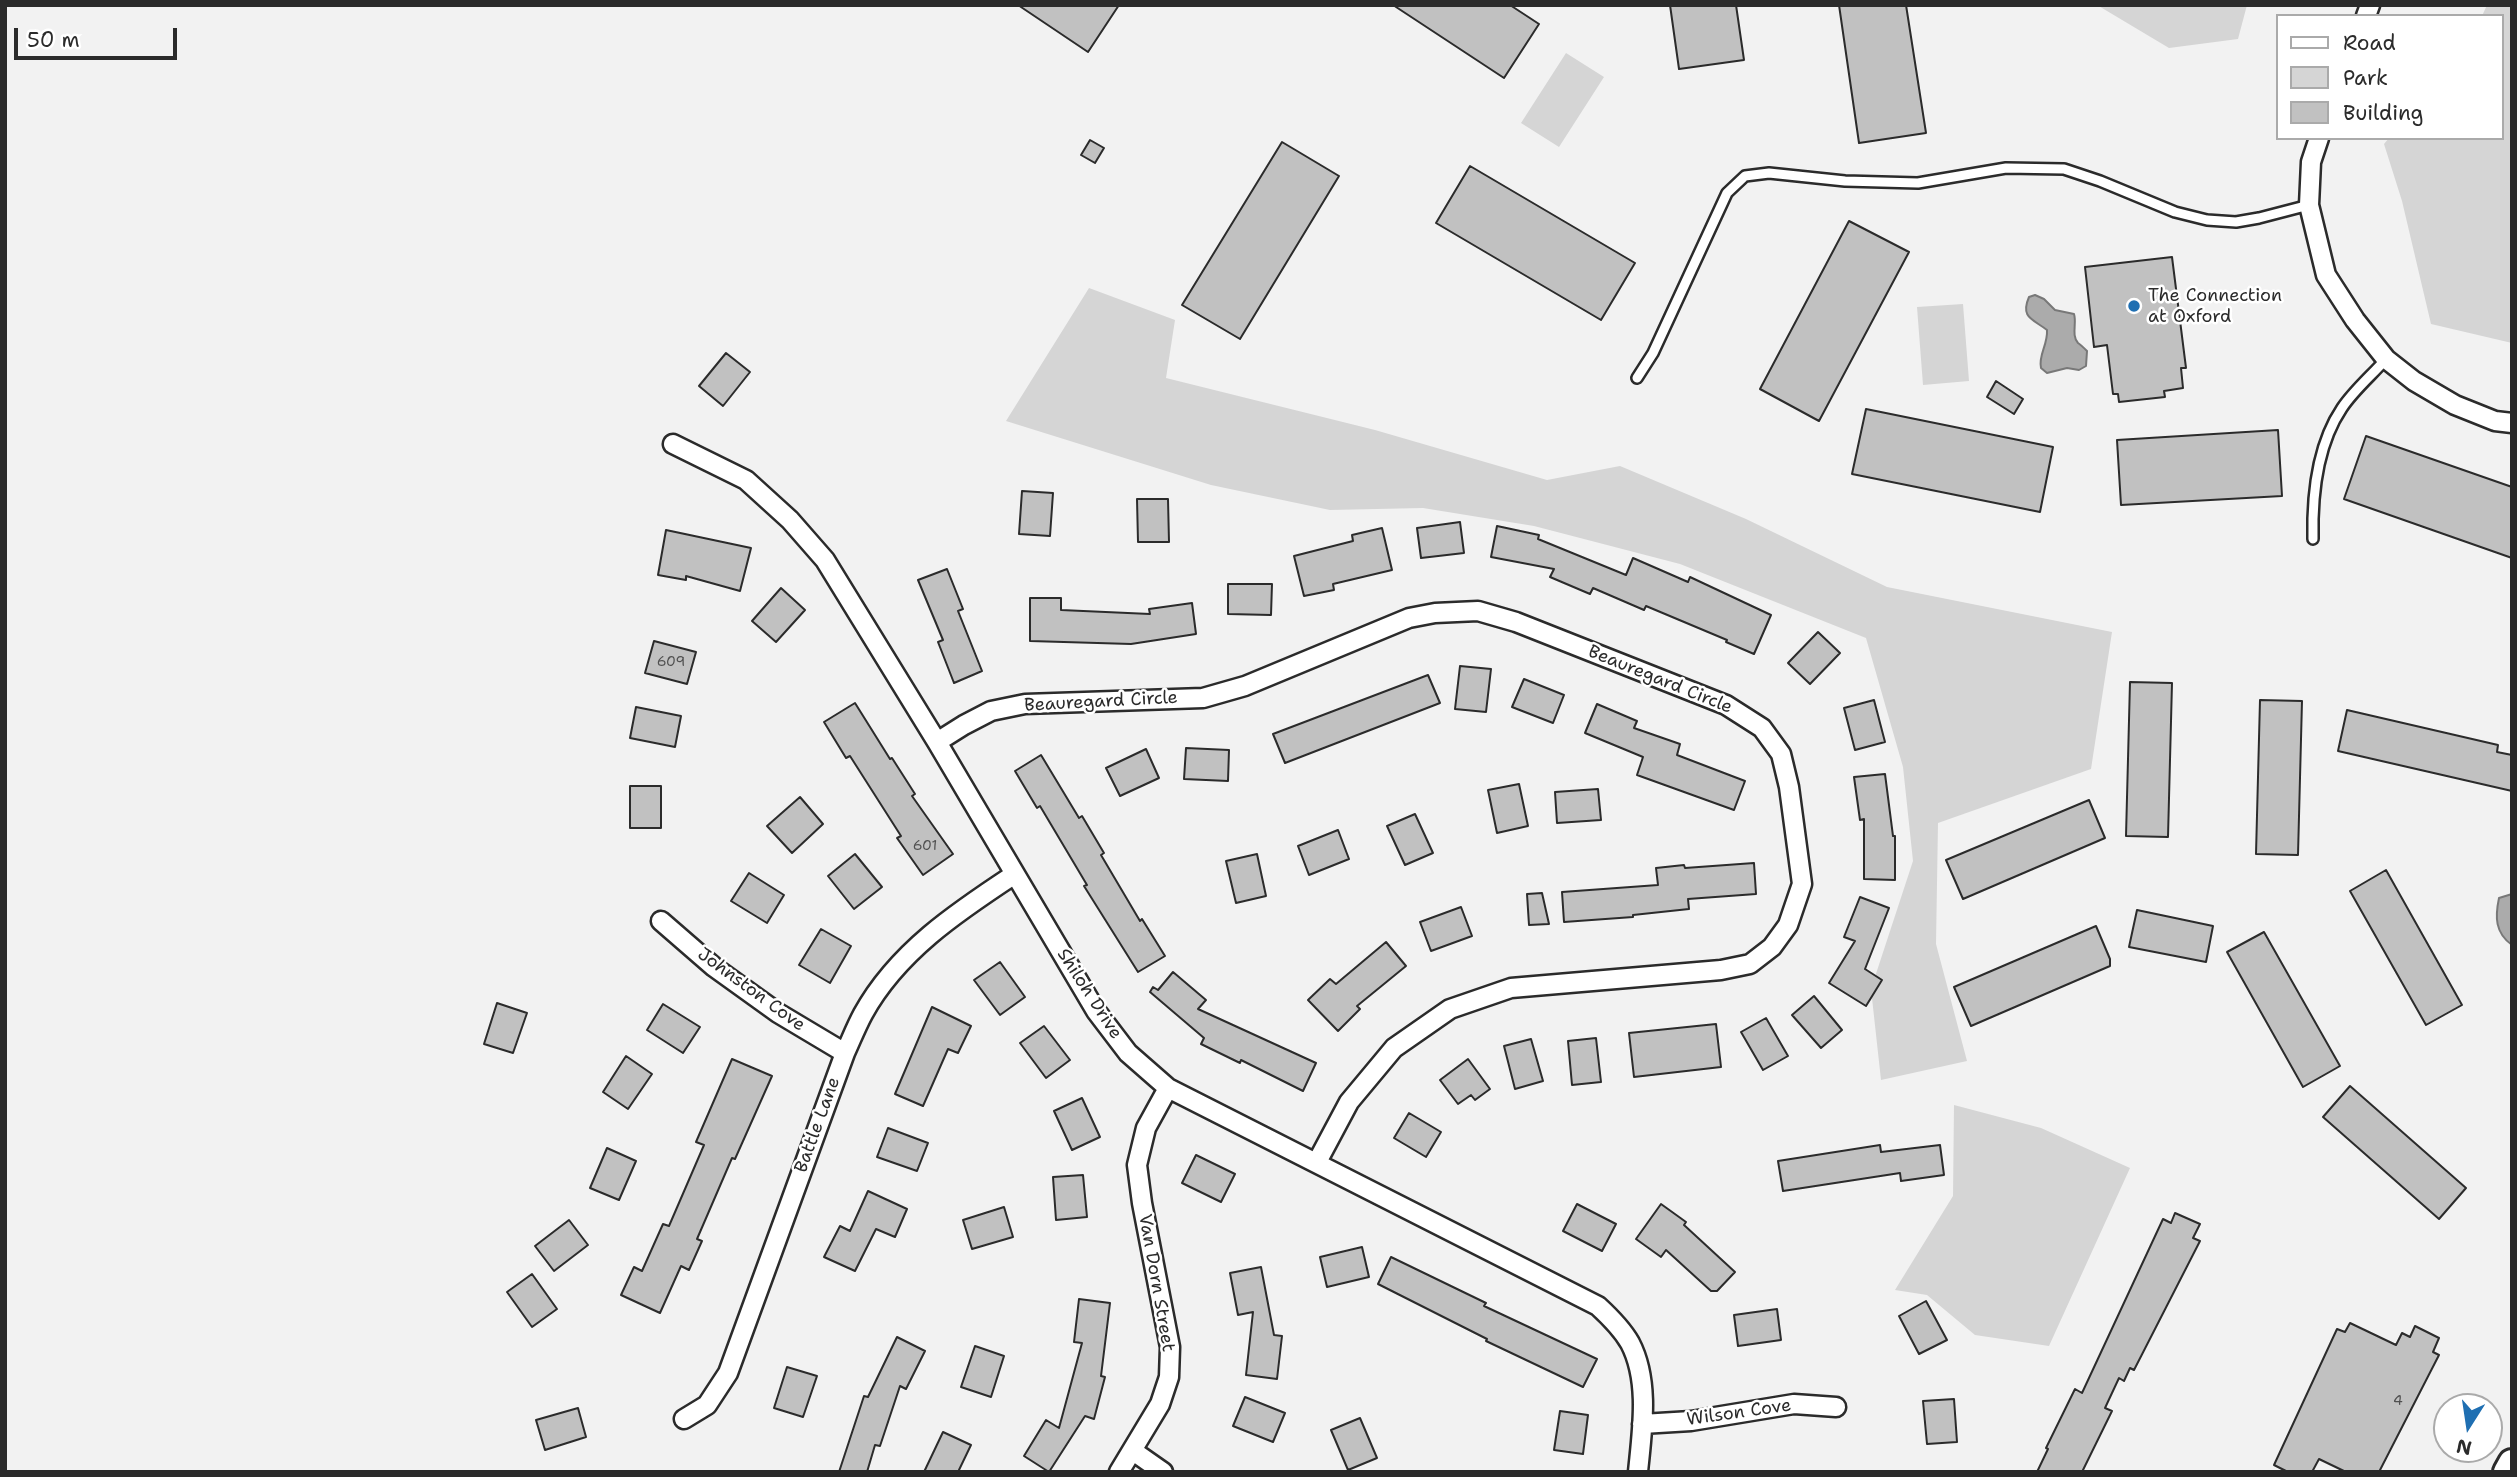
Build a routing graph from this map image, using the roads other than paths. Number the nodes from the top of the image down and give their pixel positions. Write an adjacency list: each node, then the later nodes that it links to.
1 (2318, 140): 2 (street)
2 (2309, 205): 3 (street); 4 (lane)
3 (2386, 359): 5 (street); 7 (lane)
4 (1637, 378)
5 (2512, 423)
6 (673, 444): 8 (street, Shiloh Drive)
7 (2313, 539)
8 (937, 742): 9 (street, Shiloh Drive); 13 (street, Beauregard Circle)
9 (1015, 874): 11 (street, Battle Lane); 12 (street, Shiloh Drive)
10 (661, 921): 11 (street, Johnston Cove)
11 (845, 1053): 15 (street, Battle Lane)
12 (1168, 1088): 13 (street, Shiloh Drive); 17 (street, Van Dorn Street)
13 (1317, 1162): 16 (street, Shiloh Drive)
14 (1836, 1407): 16 (street, Wilson Cove)
15 (684, 1419)
16 (1642, 1424): 21 (street, Shiloh Drive)
17 (1133, 1451): 19 (street, Van Dorn Street); 20 (street)
18 (2512, 1463): 22 (street)
19 (1119, 1472)
20 (1163, 1472)
21 (1638, 1472)
22 (2507, 1472)

